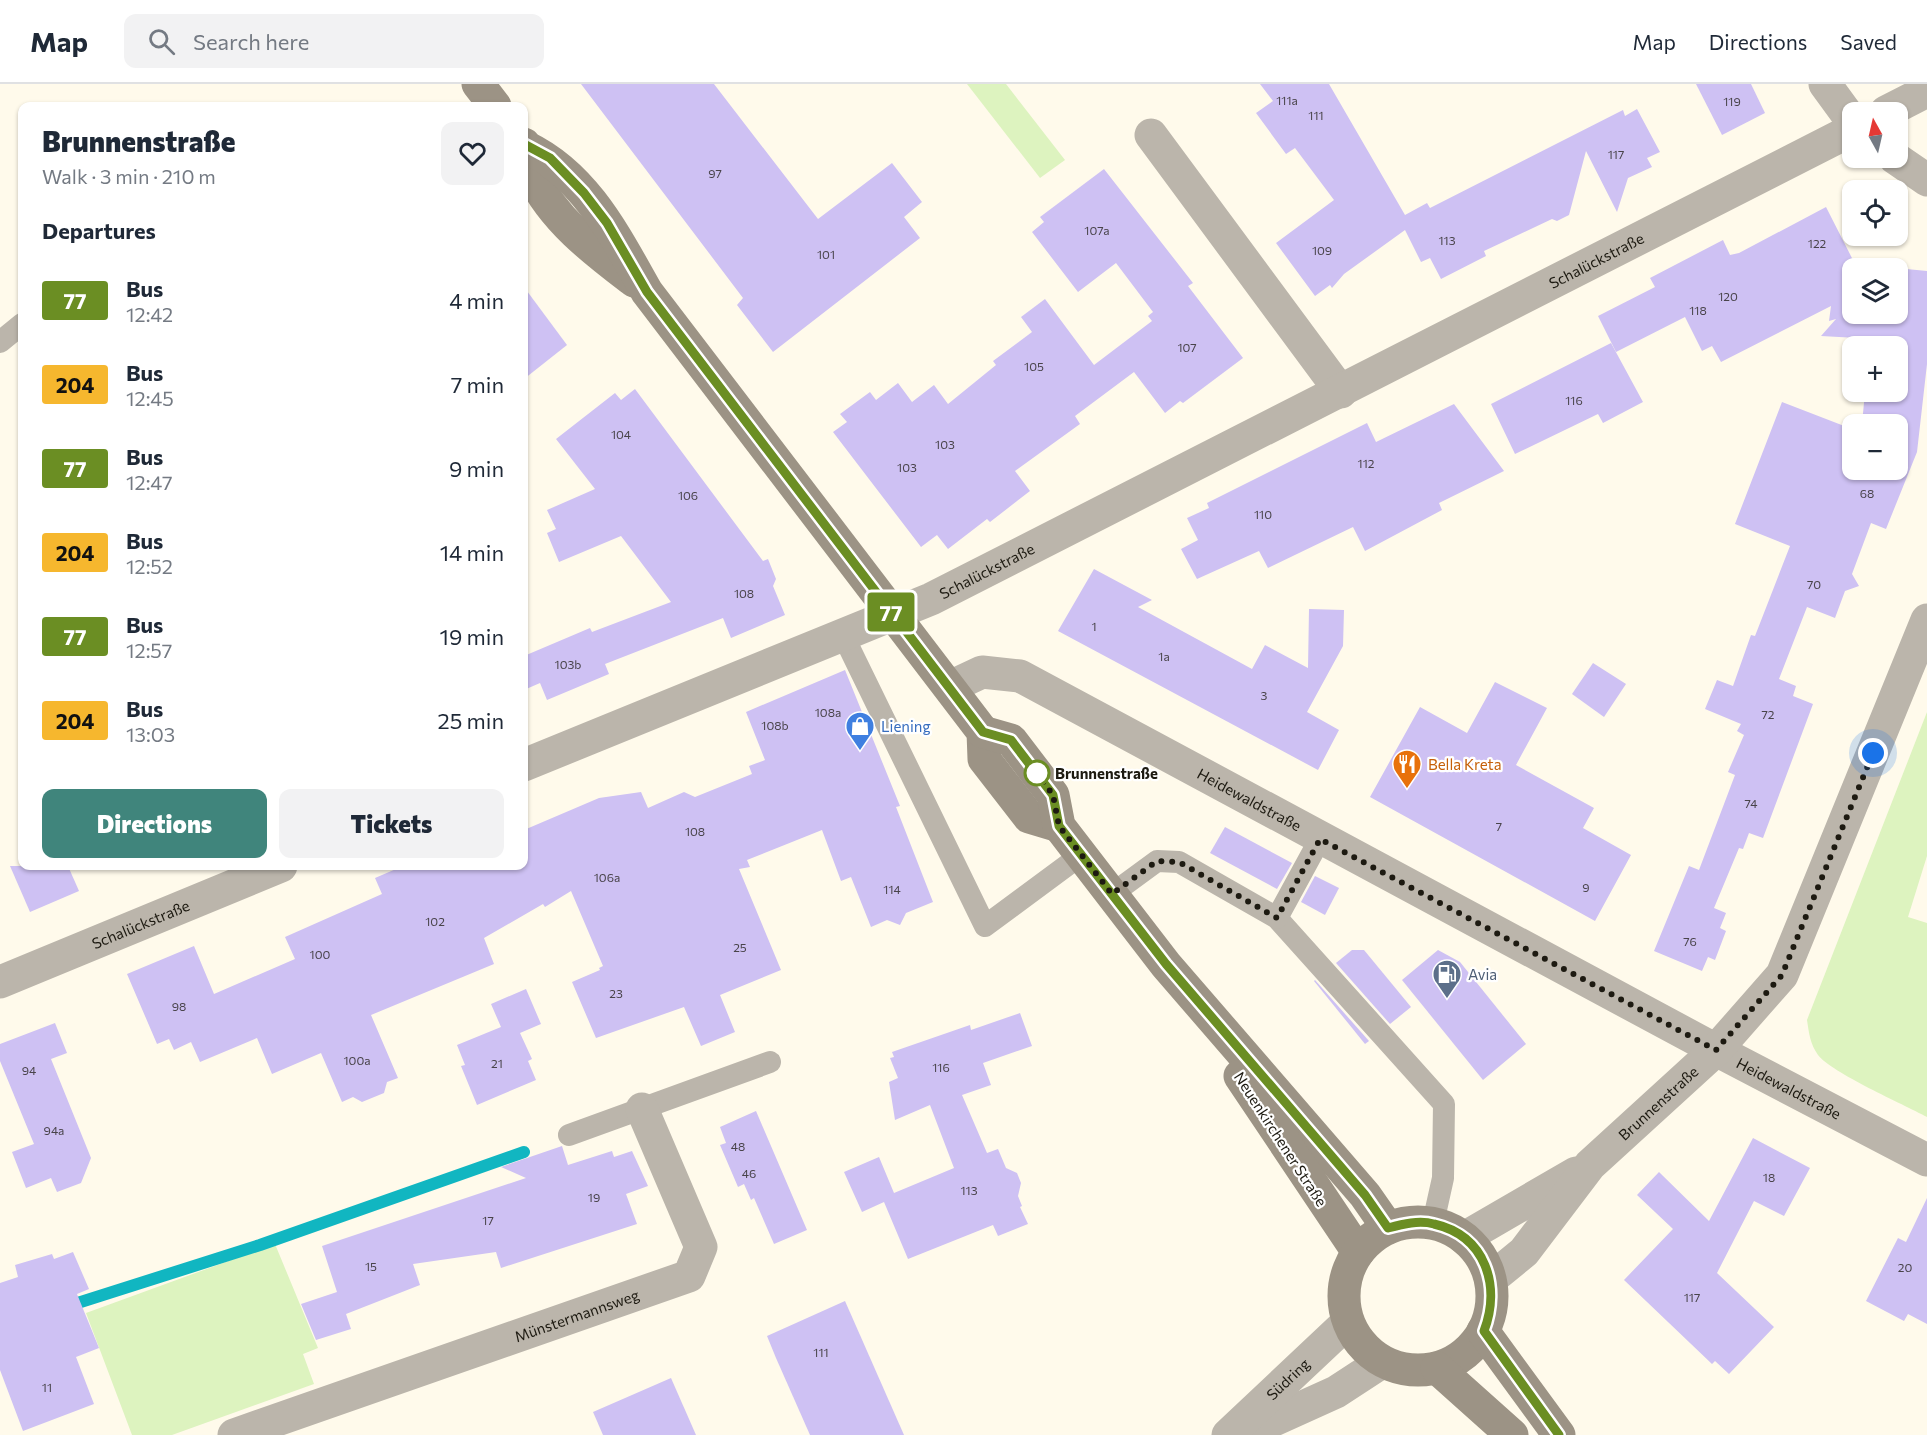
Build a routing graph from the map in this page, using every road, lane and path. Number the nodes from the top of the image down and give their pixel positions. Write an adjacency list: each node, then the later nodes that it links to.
1 (478, 84): 4 (main road)
2 (1825, 84): 6 (street)
3 (1927, 91): 5 (street)
4 (492, 102)
5 (1906, 102)
6 (1842, 107)
7 (1151, 135): 14 (street)
8 (1842, 135): 14 (street, Schalückstraße)
9 (528, 148): 15 (main road, Neuenkirchener Straße)
10 (1908, 167): 11 (street)
11 (1927, 180)
12 (18, 327): 13 (lane)
13 (0, 342)
14 (1341, 392): 15 (street, Schalückstraße)
15 (892, 613): 17 (street, Schalückstraße); 18 (main road, Neuenkirchener Straße)
16 (1927, 620): 27 (street, Brunnenstraße)
17 (843, 635): 19 (street, Schalückstraße); 21 (lane)
18 (950, 687): 20 (street, Heidewaldstraße); 21 (main road, Neuenkirchener Straße)
19 (528, 763)
20 (1320, 839): 24 (lane); 27 (street, Heidewaldstraße)
21 (1081, 855): 23 (main road, Neuenkirchener Straße)
22 (271, 870): 26 (street, Schalückstraße)
23 (1112, 894): 24 (lane); 25 (main road, Neuenkirchener Straße)
24 (1277, 918): 33 (lane)
25 (1166, 964): 34 (main road, Neuenkirchener Straße); 36 (main road, Neuenkirchener Straße)
26 (0, 982)
27 (1716, 1050): 31 (street, Heidewaldstraße); 32 (street, Brunnenstraße)
28 (770, 1062): 29 (lane)
29 (642, 1109): 30 (lane); 42 (street, Münstermannsweg)
30 (569, 1135)
31 (1927, 1160)
32 (1590, 1165): 35 (street, Brunnenstraße); 37 (street, Brunnenstraße)
33 (1433, 1223): 34 (main road); 35 (main road)
34 (1388, 1228): 36 (main road)
35 (1464, 1238): 37 (main road)
36 (1358, 1252): 38 (main road)
37 (1491, 1279): 39 (main road)
38 (1348, 1322): 40 (main road); 44 (street, Südring)
39 (1484, 1331): 41 (main road); 47 (main road)
40 (1382, 1362): 41 (main road); 45 (street, Südring)
41 (1437, 1368): 46 (main road)
42 (298, 1424): 43 (street, Münstermannsweg)
43 (234, 1435)
44 (1228, 1435)
45 (1241, 1435)
46 (1512, 1435)
47 (1559, 1435)

